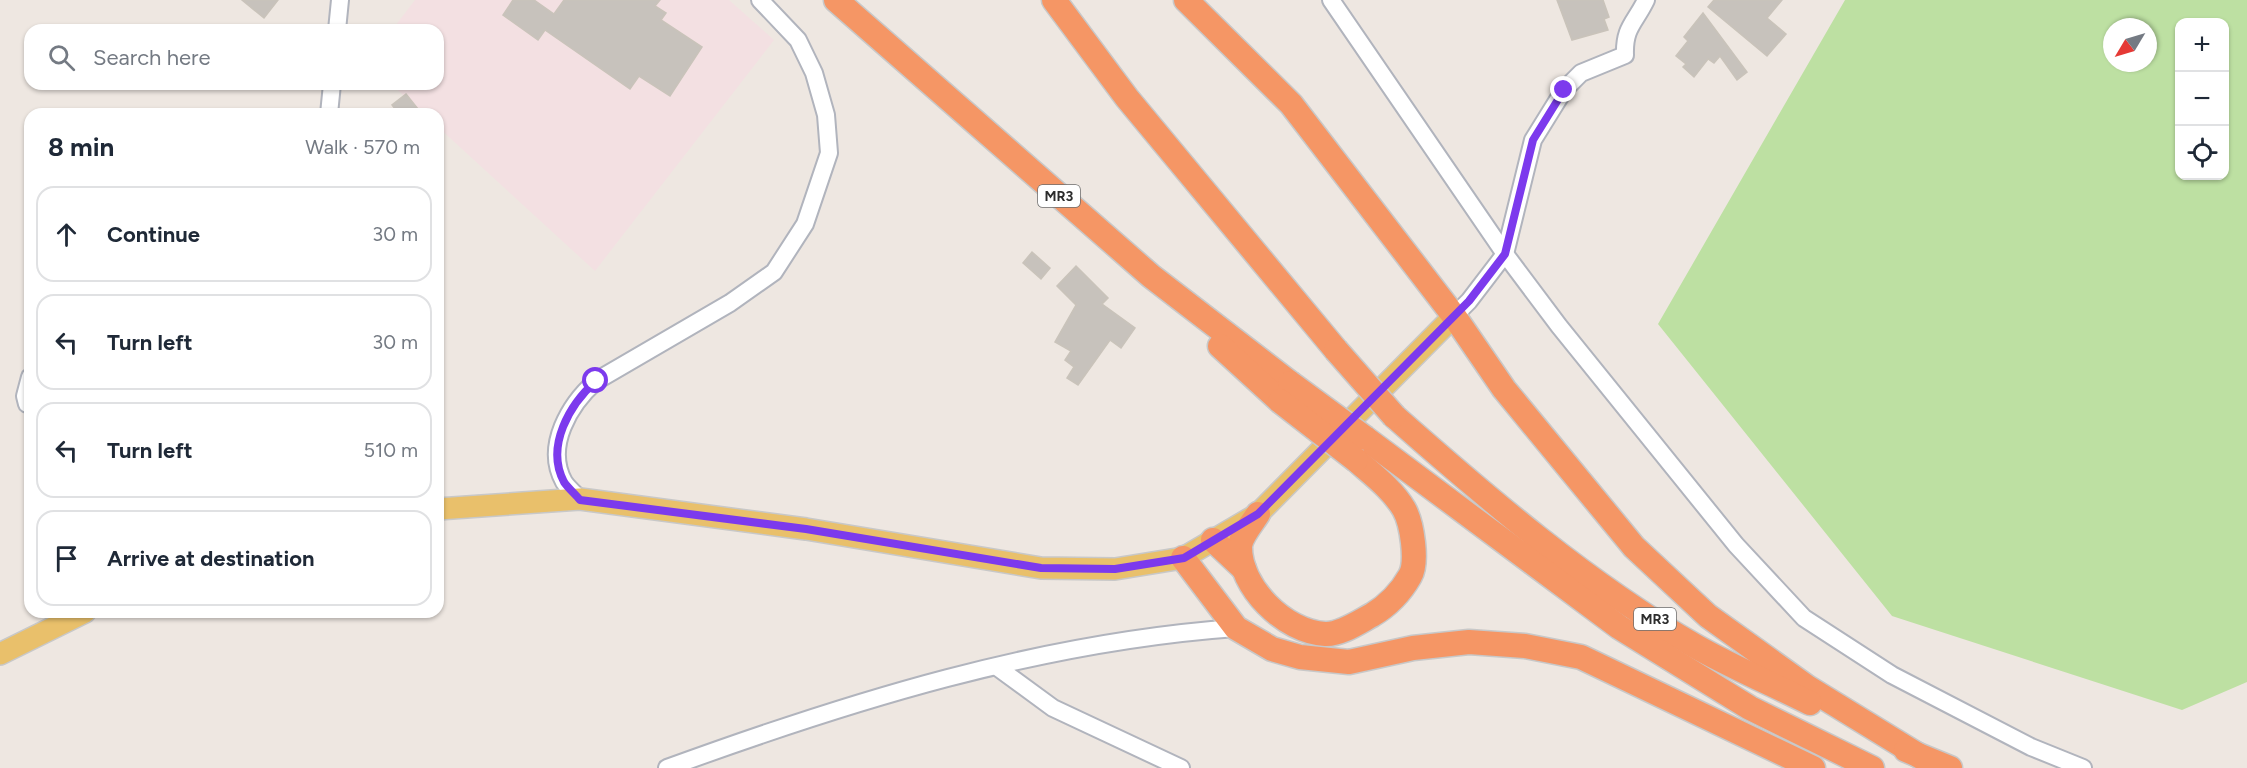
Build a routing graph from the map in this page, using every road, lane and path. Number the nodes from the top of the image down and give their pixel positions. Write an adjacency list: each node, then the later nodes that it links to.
1 (340, 0): 8 (street)
2 (760, 0): 14 (street)
3 (836, 0): 13 (highway, MR3)
4 (1054, 0): 24 (highway, MR3, bridge)
5 (1186, 0): 12 (highway)
6 (1331, 0): 11 (street)
7 (1646, 0): 11 (street)
8 (338, 24)
9 (331, 90): 10 (street)
10 (329, 108)
11 (1505, 254): 12 (street); 30 (street)
12 (1454, 316): 16 (main road); 24 (highway)
13 (1285, 392): 19 (highway, bridge); 28 (highway, MR3, bridge)
14 (580, 500): 15 (main road); 18 (main road)
15 (444, 509)
16 (1258, 514): 17 (main road); 19 (highway)
17 (1213, 540): 18 (main road); 19 (highway)
18 (1184, 558): 21 (highway)
19 (1244, 569)
20 (73, 618): 22 (main road)
21 (1236, 628): 23 (street); 27 (highway)
22 (0, 654)
23 (998, 667): 25 (street); 26 (street)
24 (1920, 757): 29 (highway, MR3)
25 (667, 768)
26 (1181, 768)
27 (1813, 768)
28 (1872, 768)
29 (1950, 768)
30 (2083, 768)

